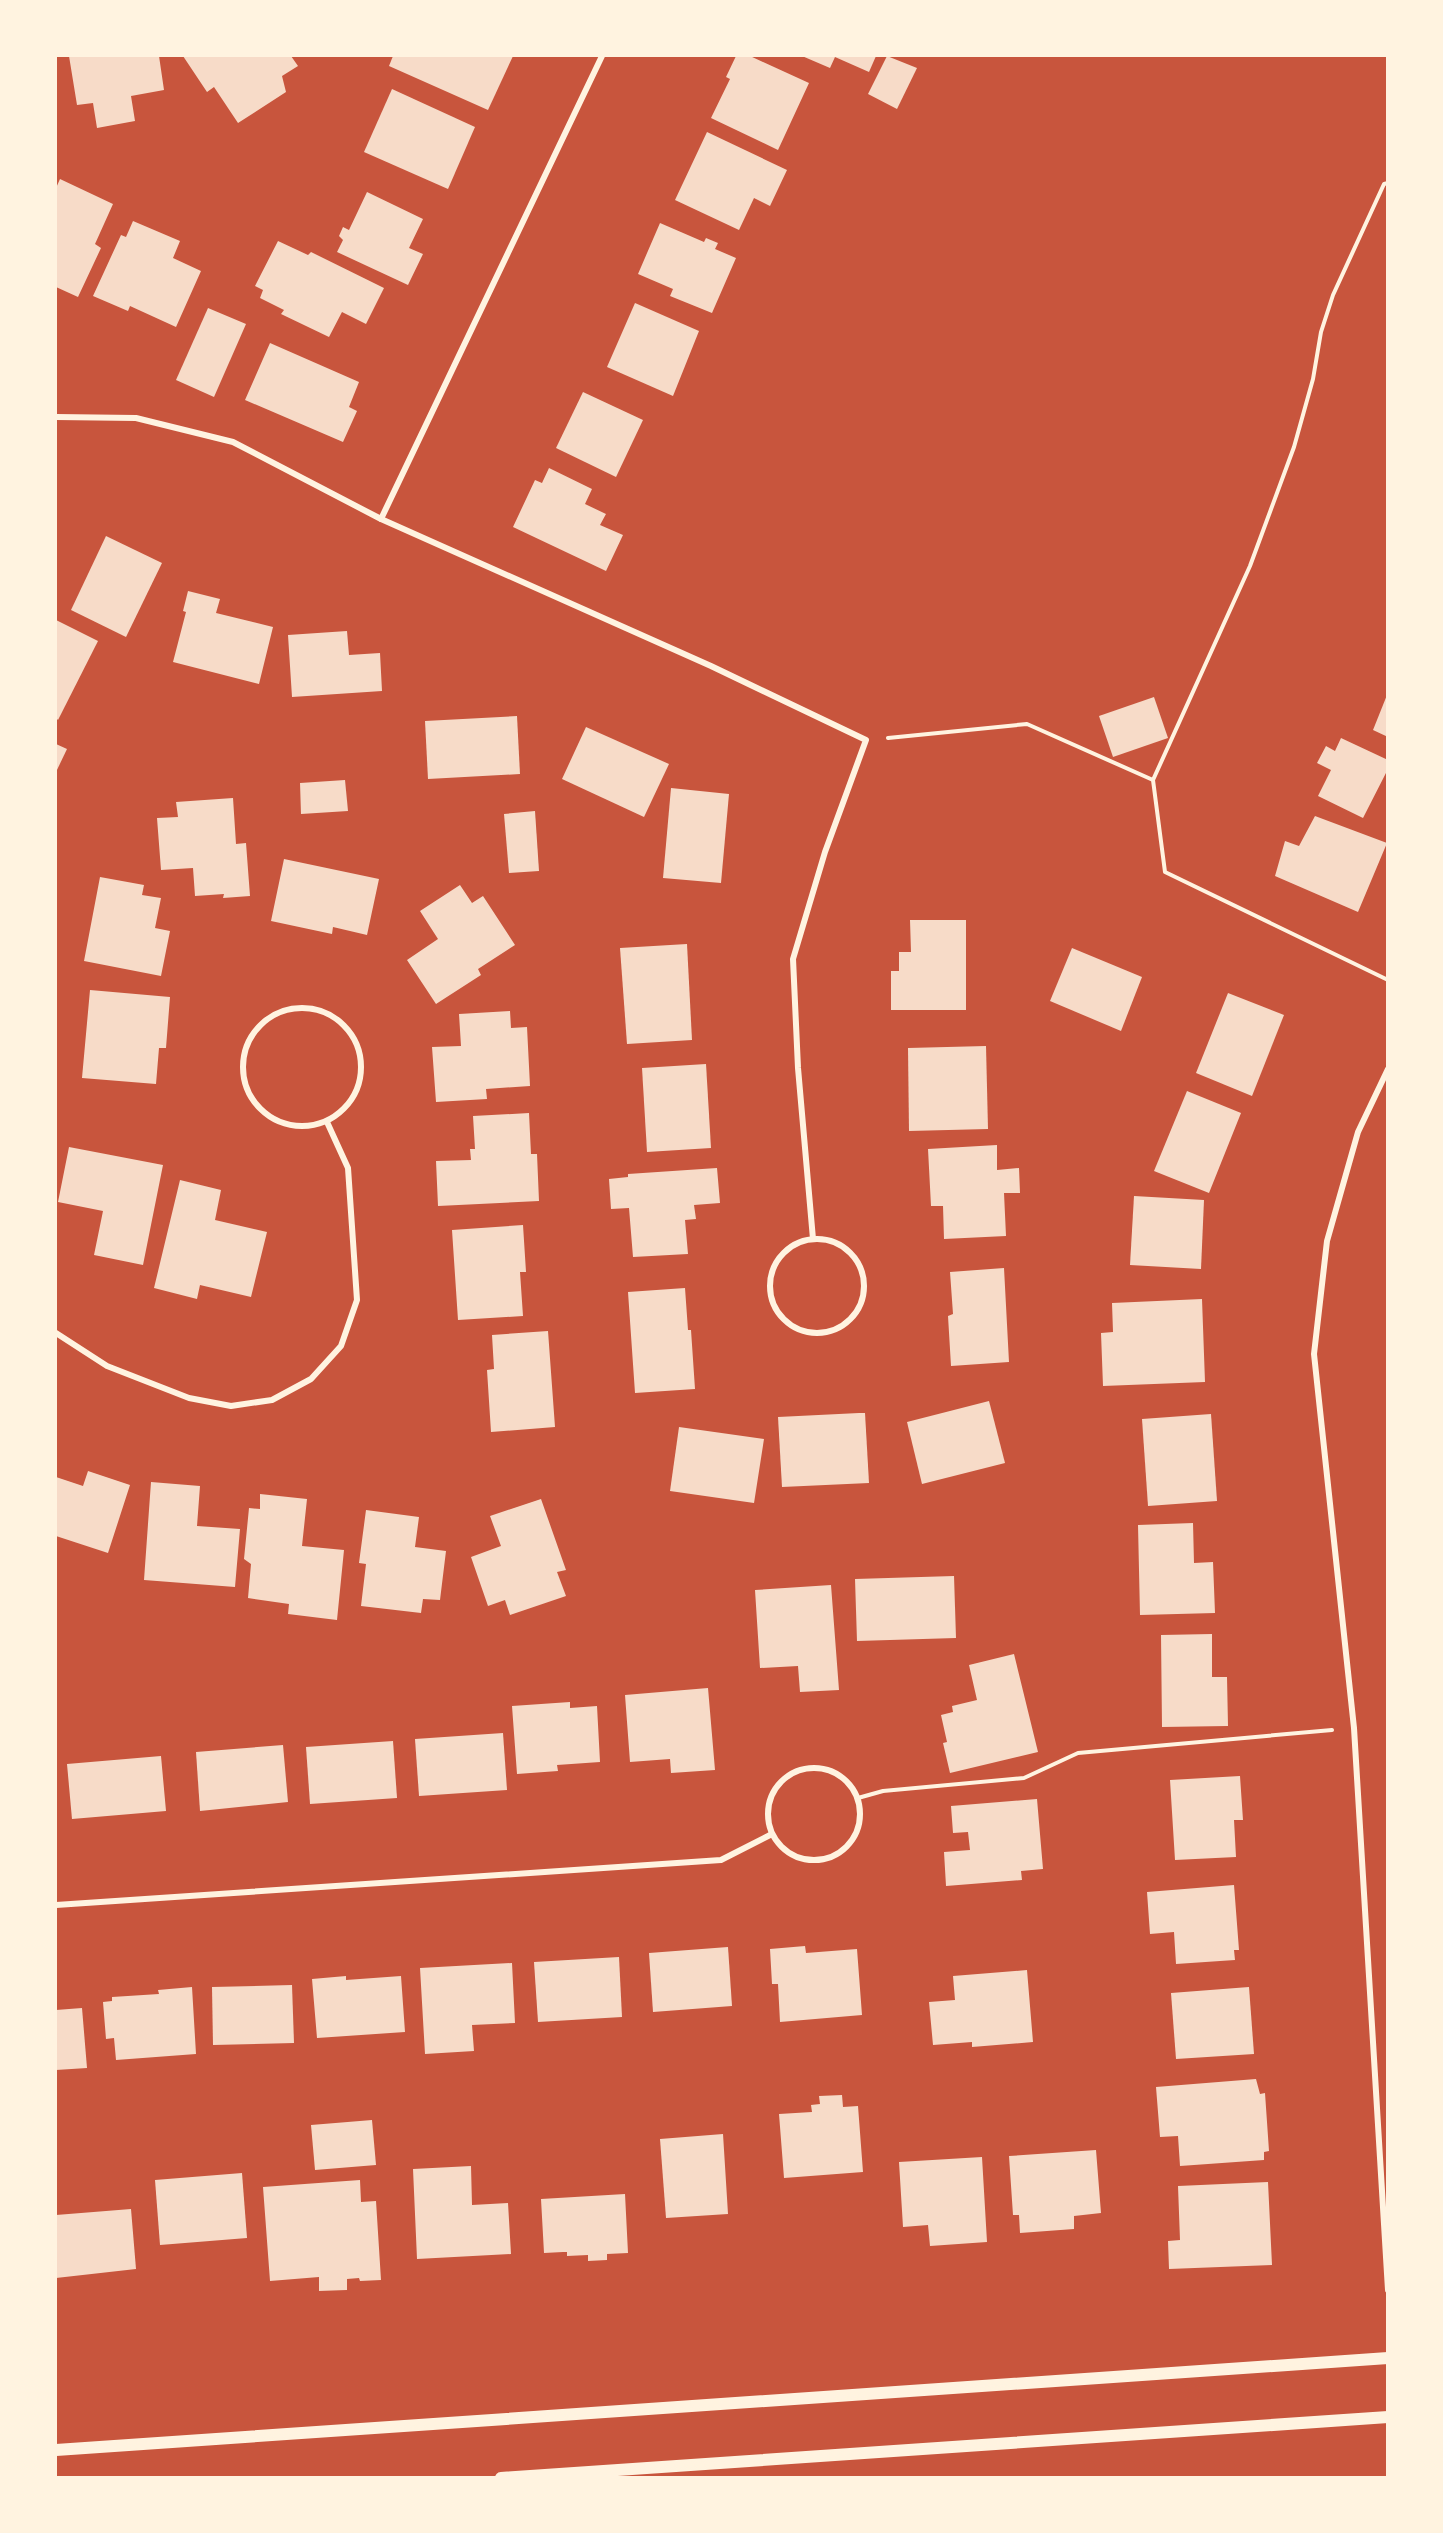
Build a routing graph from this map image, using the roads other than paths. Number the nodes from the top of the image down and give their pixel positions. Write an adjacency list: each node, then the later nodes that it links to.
1 (602, 56): 3 (street)
2 (56, 417): 3 (street)
3 (381, 519): 6 (street)
4 (1388, 1069): 10 (street)
5 (327, 1122): 5 (street); 7 (street)
6 (813, 1239): 6 (street)
7 (56, 1333)
8 (772, 1834): 8 (street); 9 (street)
9 (56, 1905)
10 (1388, 2290)
11 (1388, 2358): 13 (main road)
12 (1388, 2417): 14 (main road)
13 (56, 2450)
14 (501, 2478)

